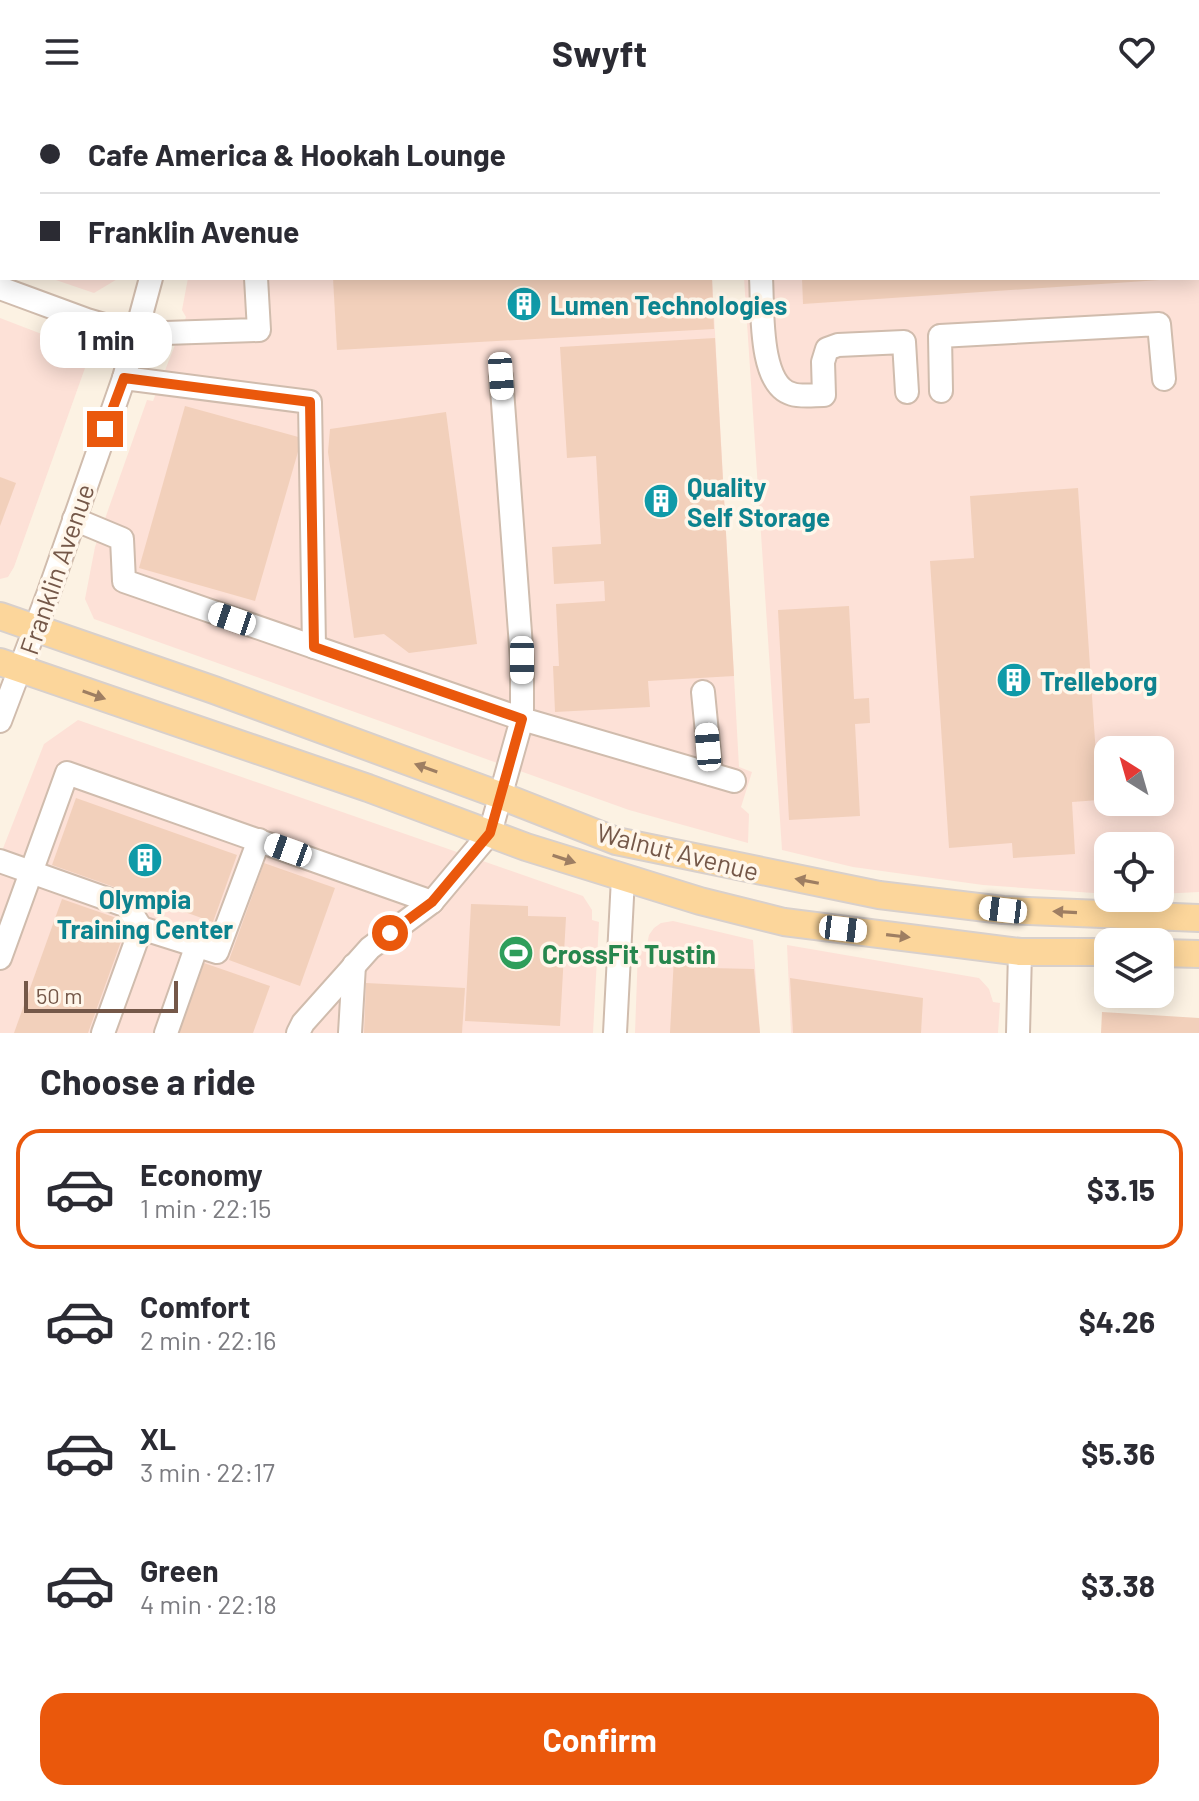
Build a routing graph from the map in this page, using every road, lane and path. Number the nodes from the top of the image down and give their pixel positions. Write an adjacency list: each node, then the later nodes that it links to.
1 (150, 280): 5 (street, Franklin Avenue)
2 (256, 280): 5 (street)
3 (761, 280): 10 (street)
4 (0, 288): 5 (street)
5 (135, 334): 7 (street, Franklin Avenue)
6 (501, 376): 17 (street)
7 (124, 378): 11 (street, Franklin Avenue); 14 (street)
8 (1164, 379): 9 (street)
9 (941, 391)
10 (907, 392)
11 (74, 519): 13 (street, Franklin Avenue); 14 (street)
12 (0, 616): 13 (main road, Walnut Avenue)
13 (35, 628): 15 (street, Franklin Avenue); 21 (main road, Walnut Avenue, one-way to 13)
14 (314, 647): 17 (street)
15 (10, 666): 18 (street, Franklin Avenue); 22 (main road, Walnut Avenue, one-way to 22)
16 (703, 692): 19 (street)
17 (522, 719): 19 (street); 21 (street)
18 (0, 721)
19 (711, 774): 20 (street)
20 (734, 781)
21 (499, 795): 22 (street); 28 (main road, Walnut Avenue, one-way to 21)
22 (490, 833): 26 (main road, Walnut Avenue, one-way to 26); 27 (street)
23 (259, 840): 25 (street); 27 (street); 30 (street)
24 (0, 861): 25 (street)
25 (32, 874): 29 (street); 35 (street)
26 (623, 878): 31 (main road, Walnut Avenue, one-way to 31); 41 (street)
27 (432, 902): 36 (street)
28 (1199, 918)
29 (141, 928): 30 (street); 37 (street)
30 (197, 945): 38 (street)
31 (1020, 952): 32 (main road, Walnut Avenue); 42 (street)
32 (1094, 952)
33 (1174, 953): 34 (main road)
34 (1199, 954)
35 (0, 958)
36 (354, 965): 39 (street); 40 (street)
37 (103, 1033)
38 (166, 1033)
39 (298, 1033)
40 (350, 1033)
41 (615, 1033)
42 (1018, 1033)

